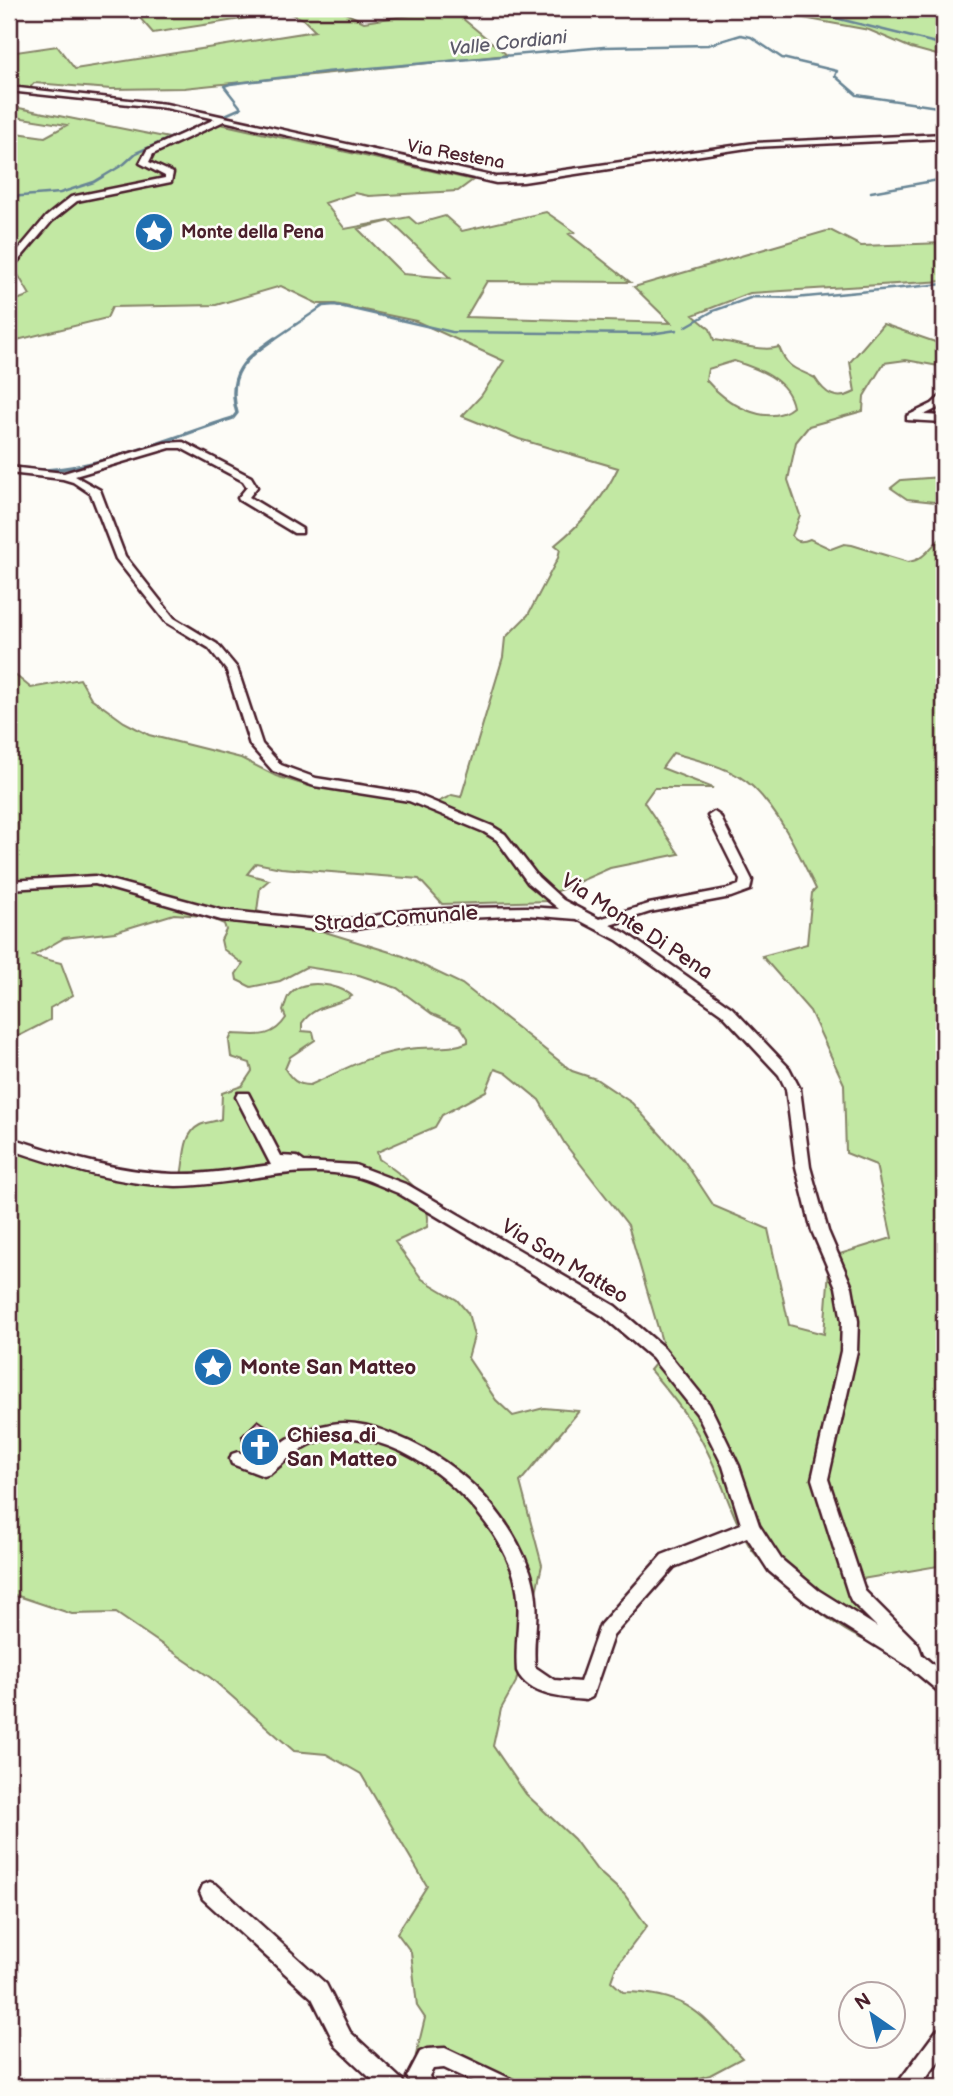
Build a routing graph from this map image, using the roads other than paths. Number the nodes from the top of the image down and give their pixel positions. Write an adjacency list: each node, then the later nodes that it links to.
1 (9, 89): 2 (street, Via Restena)
2 (223, 119): 3 (street, Via Restena); 4 (street)
3 (944, 136)
4 (9, 266)
5 (944, 396): 6 (street)
6 (944, 419)
7 (9, 470): 8 (street, Via Monte Di Pena)
8 (64, 476): 9 (street); 12 (street, Via Monte Di Pena)
9 (298, 531)
10 (714, 816): 13 (street)
11 (9, 885): 12 (street, Strada Comunale)
12 (579, 915): 13 (street, Via Monte Di Pena)
13 (598, 924): 19 (street, Via Monte Di Pena)
14 (243, 1097): 16 (street)
15 (9, 1143): 16 (street, Via San Matteo)
16 (334, 1167): 18 (street, Via San Matteo)
17 (238, 1459): 18 (street)
18 (751, 1528): 19 (street, Via San Matteo)
19 (914, 1660): 20 (street, Via San Matteo)
20 (944, 1685)
21 (210, 1892): 23 (street)
22 (944, 2037): 26 (street)
23 (395, 2087)
24 (424, 2087): 25 (street)
25 (506, 2087)
26 (906, 2087)

